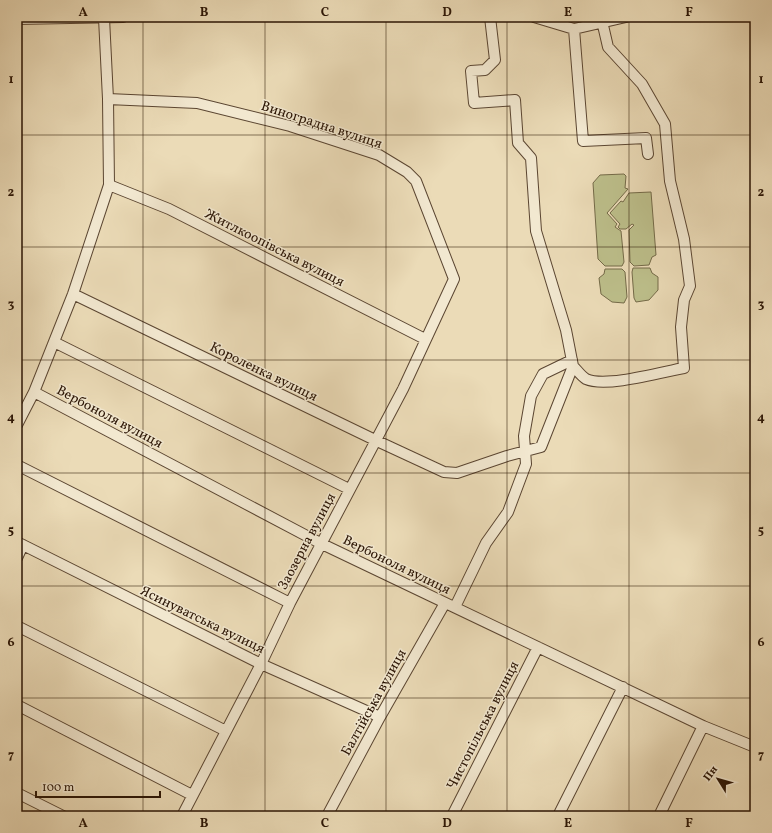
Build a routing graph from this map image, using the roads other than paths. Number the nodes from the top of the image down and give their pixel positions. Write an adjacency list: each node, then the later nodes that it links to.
1 (118, 17): 2 (street); 6 (street)
2 (123, 17)
3 (490, 17): 17 (street)
4 (534, 17): 9 (street)
5 (626, 17): 8 (street)
6 (104, 18): 7 (street); 10 (street)
7 (17, 19)
8 (602, 21): 9 (street); 17 (street)
9 (574, 29): 11 (street)
10 (108, 99): 12 (street); 13 (street, Виноградна вулиця)
11 (648, 154)
12 (109, 186): 14 (street); 15 (street, Житлкоопівська вулиця)
13 (454, 279): 15 (street, Заозерна вулиця)
14 (73, 294): 16 (street); 20 (street, Короленка вулиця)
15 (425, 339): 20 (street, Заозерна вулиця)
16 (54, 342): 18 (street); 23 (street)
17 (573, 363): 21 (street); 21 (street, Балтійська вулиця)
18 (34, 392): 19 (street); 25 (street, Вербоноля вулиця)
19 (17, 425)
20 (375, 440): 21 (street, Короленка вулиця); 23 (street, Заозерна вулиця)
21 (524, 452): 28 (street, Балтійська вулиця)
22 (17, 465): 27 (street)
23 (349, 489): 25 (street, Заозерна вулиця)
24 (20, 544): 26 (street); 31 (street, Ясинуватська вулиця)
25 (322, 544): 27 (street, Заозерна вулиця); 28 (street, Вербоноля вулиця)
26 (17, 558)
27 (290, 603): 31 (street, Заозерна вулиця)
28 (450, 605): 30 (street, Вербоноля вулиця); 34 (street, Балтійська вулиця)
29 (17, 626): 36 (street)
30 (538, 647): 32 (street, Вербоноля вулиця); 43 (street, Чистопільська вулиця)
31 (261, 664): 34 (street, Ясинуватська вулиця); 36 (street, Заозерна вулиця)
32 (623, 687): 35 (street, Вербоноля вулиця); 44 (street)
33 (17, 705): 39 (street)
34 (380, 717): 42 (street, Балтійська вулиця)
35 (703, 726): 37 (street, Вербоноля вулиця); 45 (street)
36 (226, 731): 39 (street, Заозерна вулиця)
37 (755, 747)
38 (17, 793): 40 (street)
39 (192, 795): 41 (street, Заозерна вулиця)
40 (63, 816)
41 (182, 816)
42 (327, 816)
43 (452, 816)
44 (558, 816)
45 (659, 816)

